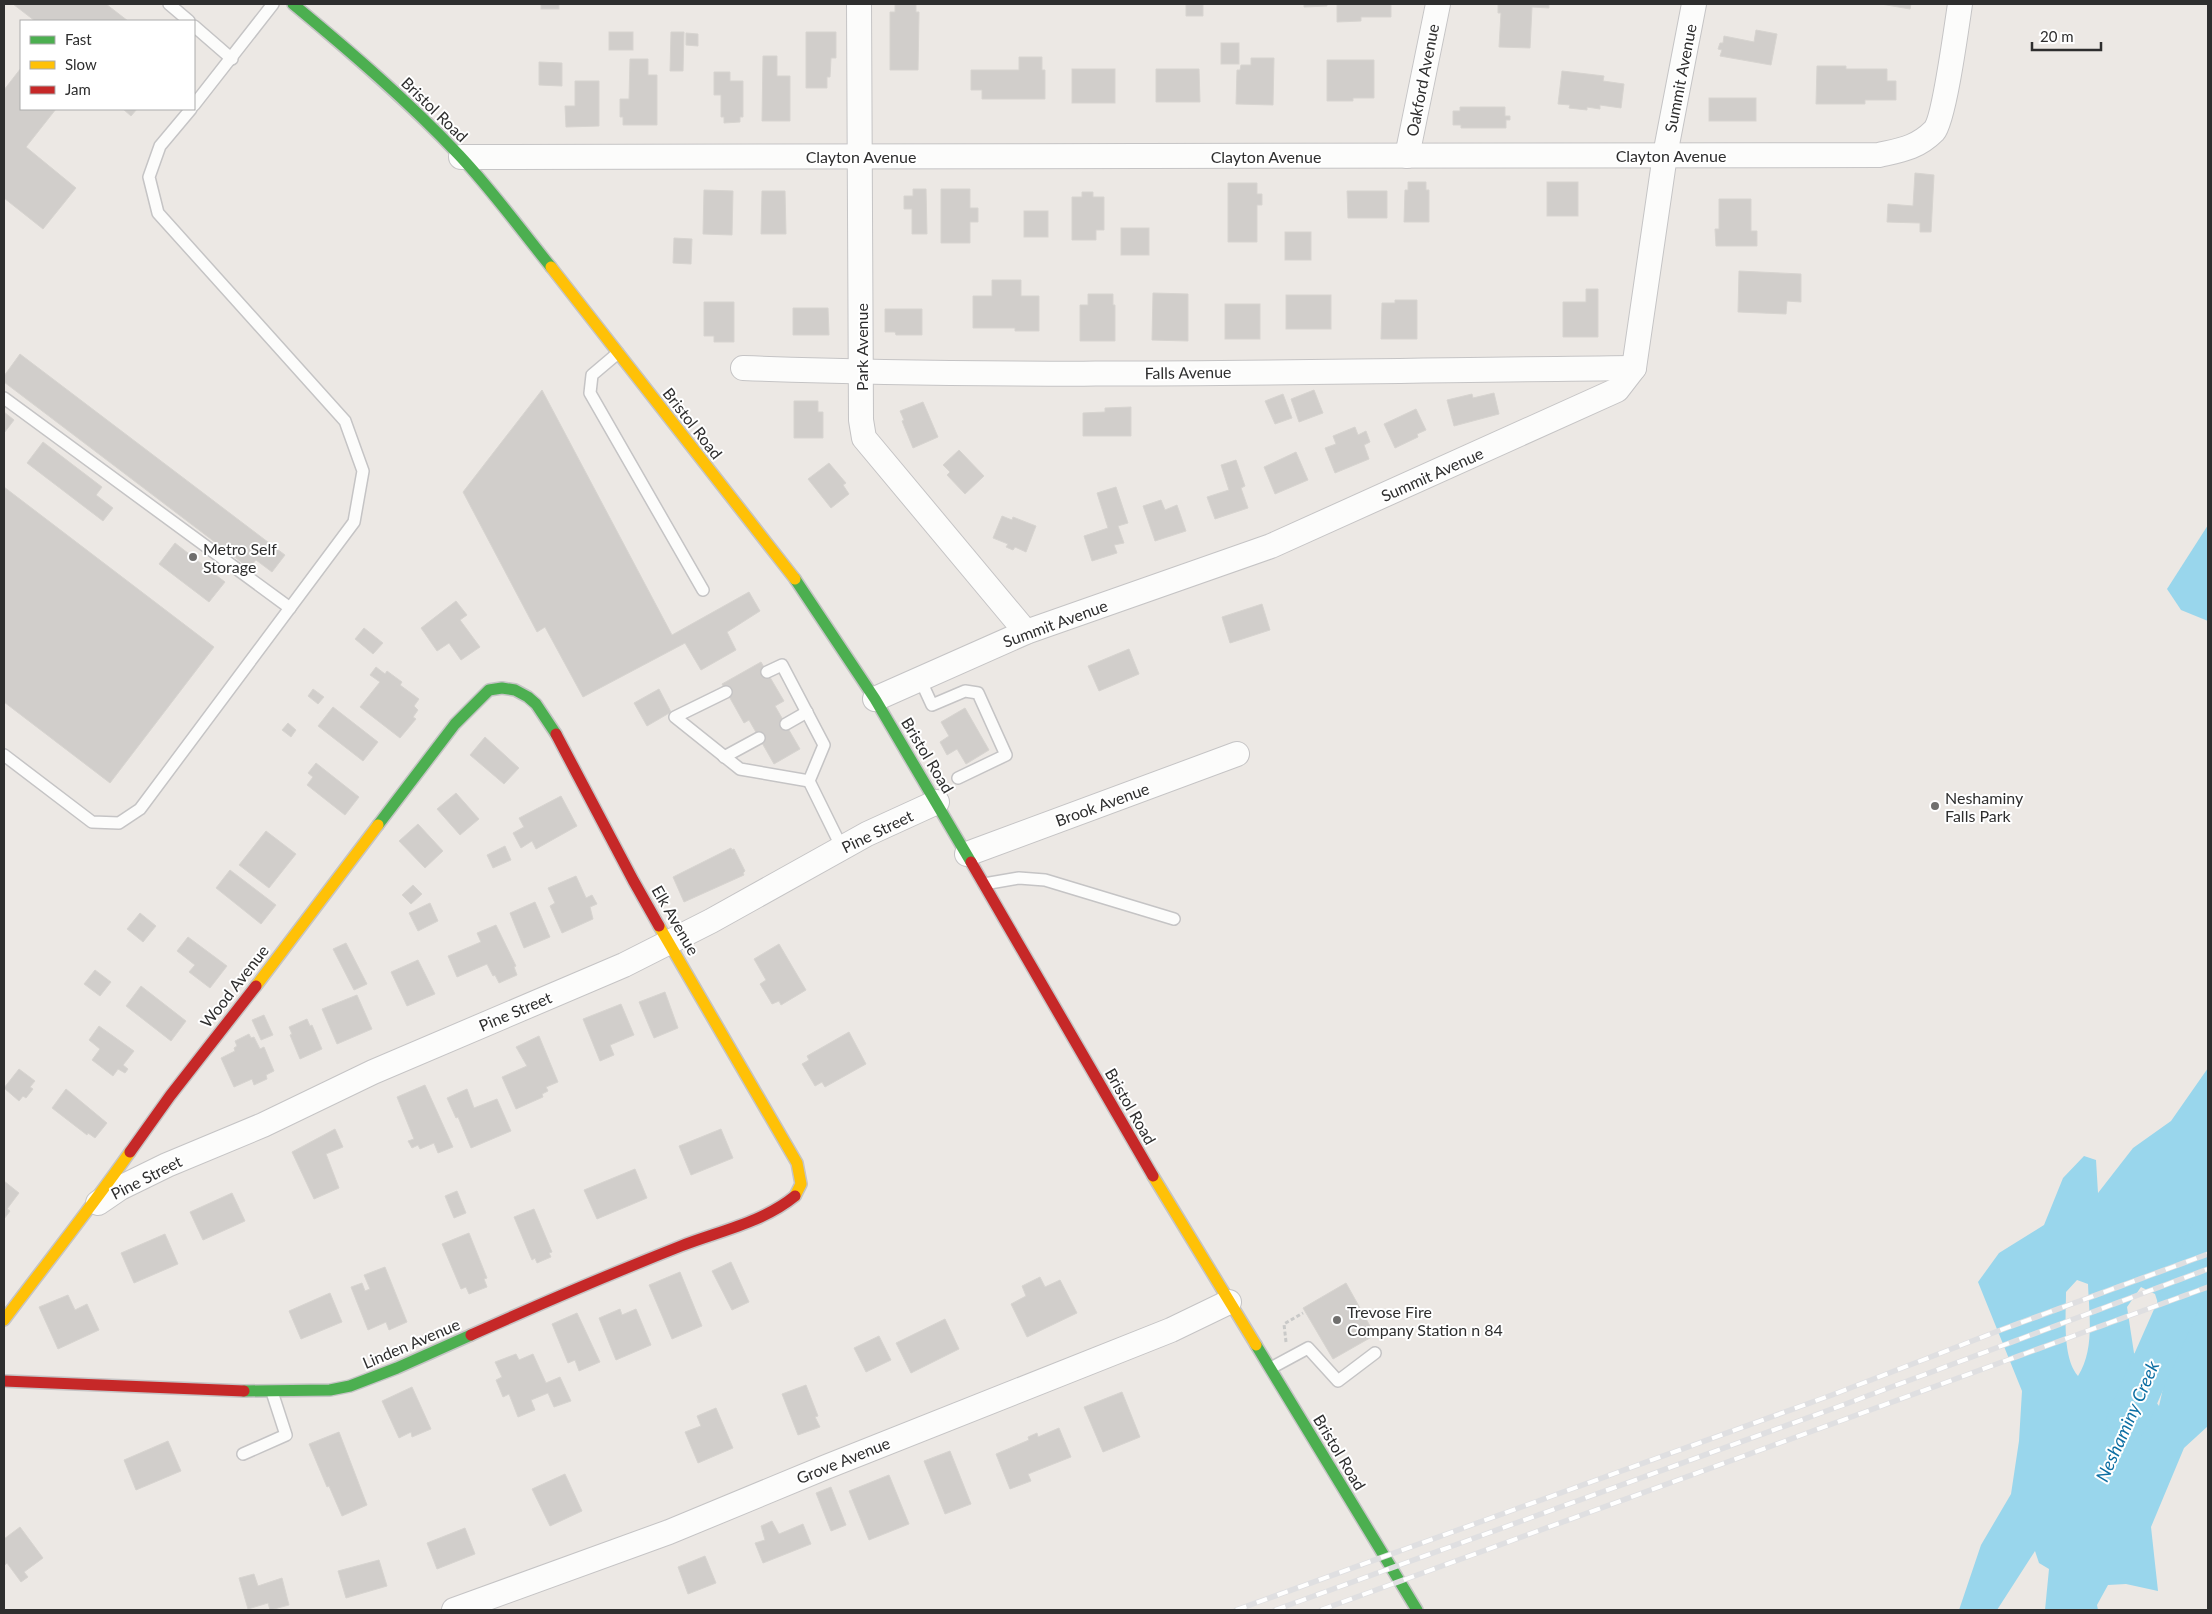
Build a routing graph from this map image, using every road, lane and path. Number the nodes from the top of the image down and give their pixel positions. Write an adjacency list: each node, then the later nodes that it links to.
1 (169, 4): 8 (lane)
2 (273, 4): 10 (lane)
3 (293, 4): 16 (street, Bristol Road)
4 (859, 4): 14 (street, Park Avenue)
5 (1438, 4): 15 (street, Oakford Avenue)
6 (1694, 4): 13 (street, Summit Avenue)
7 (1960, 4): 13 (street, Clayton Avenue)
8 (188, 20)
9 (195, 27): 10 (lane)
10 (232, 59): 11 (lane)
11 (195, 104)
12 (190, 110): 23 (lane)
13 (1665, 154): 15 (street, Clayton Avenue); 19 (street, Summit Avenue)
14 (861, 156): 15 (street, Clayton Avenue); 16 (street, Clayton Avenue); 20 (street, Park Avenue)
15 (1407, 156)
16 (461, 157): 17 (street, Bristol Road)
17 (618, 353): 22 (lane); 29 (street, Bristol Road)
18 (743, 368): 20 (street, Falls Avenue)
19 (1634, 368): 20 (street, Falls Avenue); 24 (street, Summit Avenue)
20 (861, 372): 24 (street, Park Avenue)
21 (4, 398): 23 (lane)
22 (703, 590)
23 (290, 608): 34 (lane)
24 (1026, 632): 26 (street, Summit Avenue)
25 (767, 672): 30 (lane)
26 (920, 679): 29 (street, Summit Avenue); 36 (lane)
27 (502, 688): 43 (street, Elk Avenue); 45 (street, Wood Avenue)
28 (726, 692): 35 (lane)
29 (875, 699): 38 (street, Bristol Road)
30 (807, 712): 31 (lane); 37 (lane)
31 (786, 724)
32 (759, 738): 35 (lane)
33 (1237, 754): 40 (street, Brook Avenue)
34 (4, 755)
35 (724, 757): 37 (lane)
36 (958, 778)
37 (809, 781): 39 (lane)
38 (937, 802): 39 (street, Pine Street); 40 (street, Bristol Road)
39 (842, 848): 43 (street, Pine Street)
40 (967, 854): 41 (street, Bristol Road)
41 (984, 884): 42 (lane); 46 (street, Bristol Road)
42 (1174, 919)
43 (671, 942): 44 (street, Elk Avenue); 45 (street, Pine Street)
44 (800, 1188): 53 (street, Linden Avenue)
45 (89, 1211): 48 (street, Wood Avenue)
46 (1228, 1302): 51 (street, Bristol Road); 55 (street, Grove Avenue)
47 (1303, 1313): 50 (path)
48 (4, 1320)
49 (1375, 1353): 50 (lane)
50 (1290, 1357): 51 (lane)
51 (1271, 1368): 56 (street, Bristol Road)
52 (4, 1382): 53 (street, Linden Avenue)
53 (272, 1392): 54 (lane)
54 (242, 1454)
55 (454, 1610)
56 (1418, 1610)

